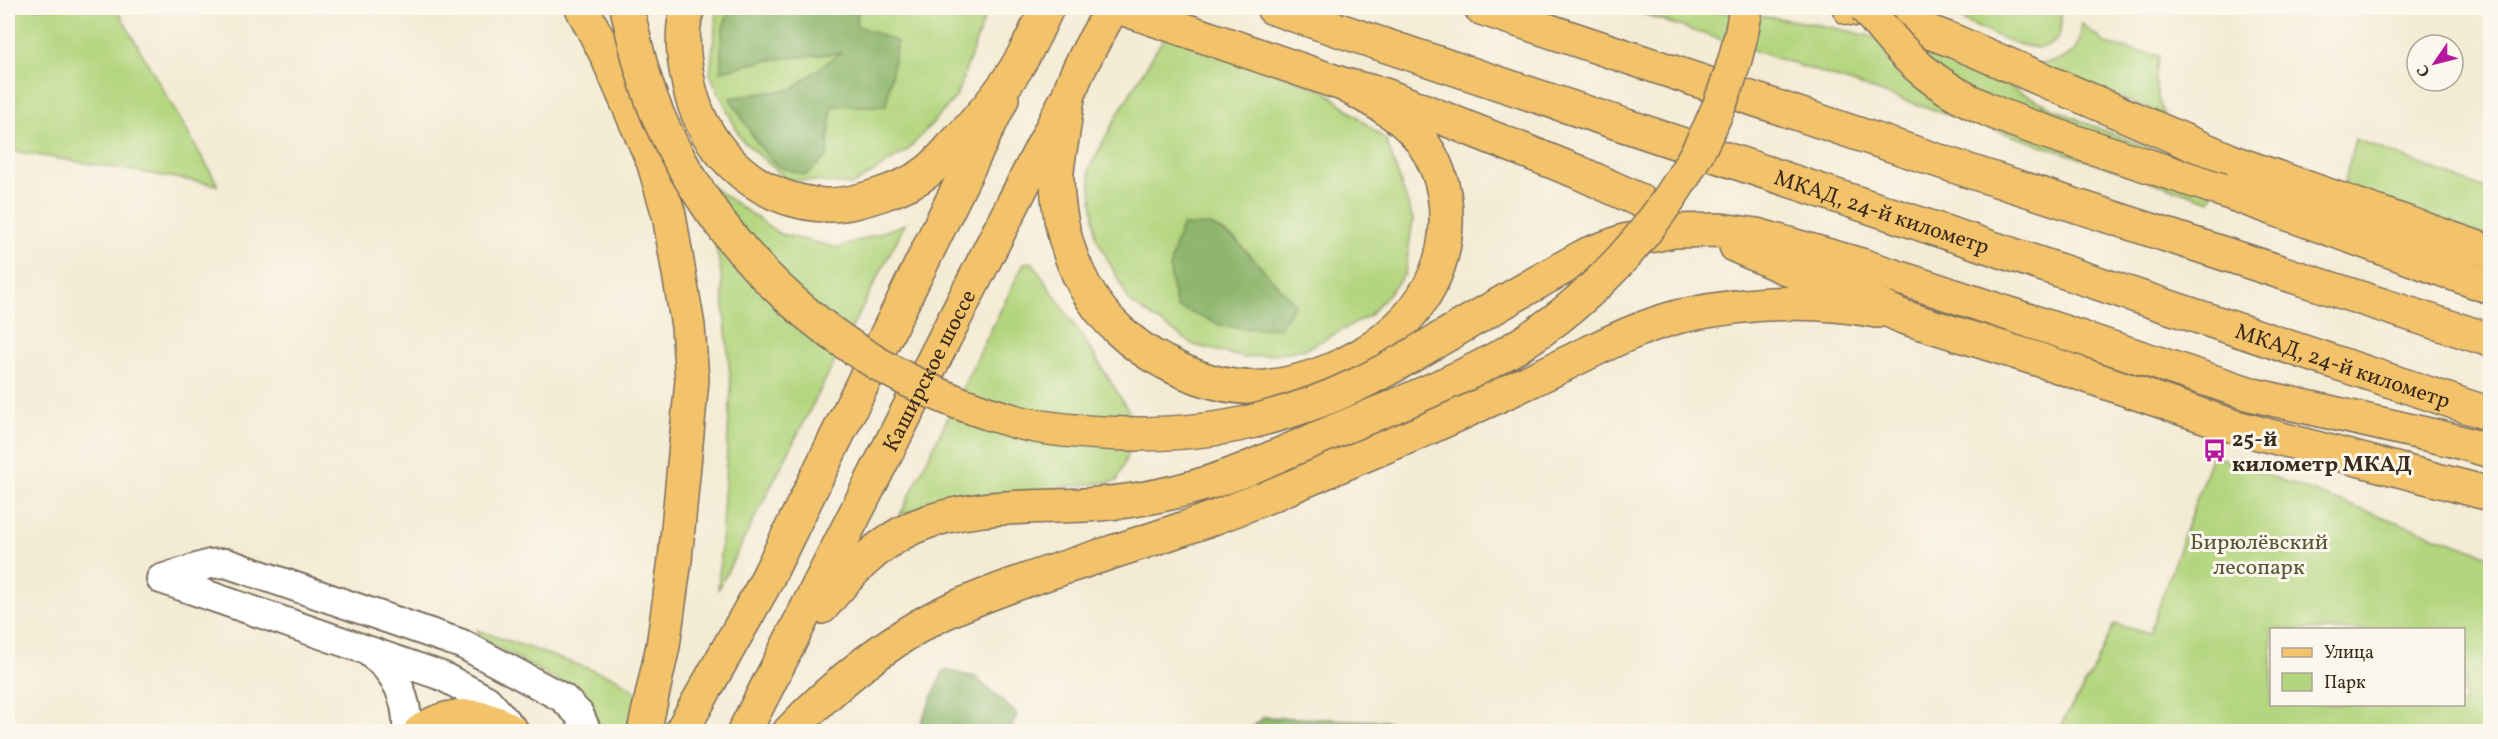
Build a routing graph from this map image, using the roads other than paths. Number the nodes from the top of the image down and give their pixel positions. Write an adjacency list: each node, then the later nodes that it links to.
1 (582, 8): 30 (main road)
2 (627, 8): 22 (main road, bridge)
3 (688, 8): 12 (main road)
4 (1047, 8): 12 (main road)
5 (1112, 8): 14 (main road, Каширское шоссе)
6 (1121, 8): 13 (main road)
7 (1273, 8): 21 (main road, МКАД, 24-й километр)
8 (1481, 8): 20 (main road)
9 (1746, 8): 25 (main road, bridge)
10 (1849, 8): 17 (main road)
11 (1866, 8): 18 (main road, bridge)
12 (1024, 53): 31 (main road)
13 (1345, 85): 14 (main road); 15 (main road)
14 (1069, 94): 25 (main road, Каширское шоссе)
15 (1641, 201)
16 (1731, 244): 19 (main road)
17 (2490, 252)
18 (2490, 287)
19 (1903, 317): 23 (main road); 33 (main road)
20 (2490, 340)
21 (2490, 414)
22 (2490, 451)
23 (2490, 494)
24 (365, 650): 26 (street); 28 (street); 29 (street)
25 (785, 653): 32 (main road, Каширское шоссе)
26 (407, 732)
27 (420, 732): 28 (main road)
28 (514, 732)
29 (587, 732)
30 (644, 732)
31 (681, 732)
32 (744, 732)
33 (789, 732)

